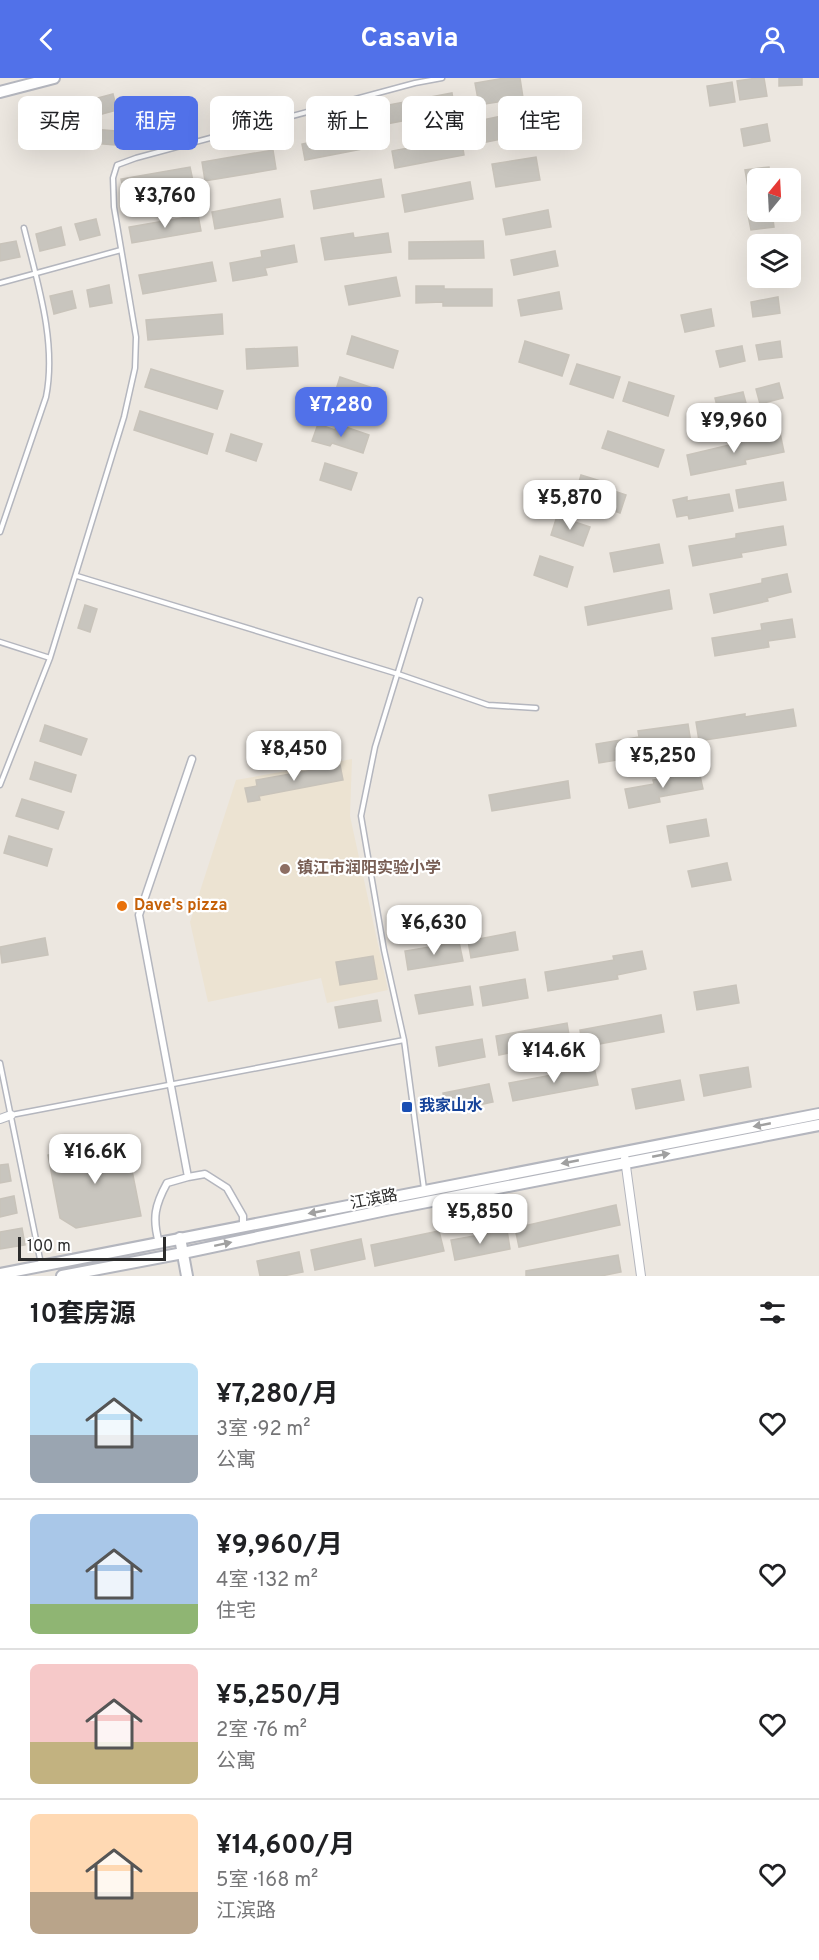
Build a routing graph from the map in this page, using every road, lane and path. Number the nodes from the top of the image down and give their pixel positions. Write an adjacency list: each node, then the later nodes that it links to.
1 (54, 78): 3 (main road)
2 (442, 78): 5 (lane)
3 (0, 92)
4 (24, 228): 6 (lane)
5 (121, 250): 6 (lane); 9 (lane)
6 (35, 273): 7 (lane); 8 (lane)
7 (0, 283)
8 (0, 532)
9 (77, 576): 12 (lane); 13 (lane)
10 (420, 600): 13 (lane)
11 (0, 642): 12 (lane)
12 (50, 658): 16 (lane)
13 (398, 674): 14 (lane); 17 (lane)
14 (536, 708)
15 (192, 759): 19 (street)
16 (0, 785)
17 (404, 1040): 19 (lane); 26 (lane)
18 (0, 1063): 21 (lane)
19 (170, 1084): 21 (lane); 25 (street)
20 (819, 1114): 24 (main road, 江滨路, one-way to 24)
21 (11, 1115): 22 (street); 31 (lane)
22 (0, 1119)
23 (819, 1125): 24 (main road, 江滨路, one-way to 23)
24 (624, 1157): 26 (main road, 江滨路, one-way to 26); 30 (main road, 江滨路, one-way to 24); 35 (street)
25 (188, 1177): 27 (street); 29 (street)
26 (425, 1191): 27 (main road, 江滨路, one-way to 27)
27 (243, 1226): 28 (main road, 江滨路)
28 (180, 1238): 29 (main road, 江滨路); 30 (main road)
29 (159, 1243): 31 (main road, 江滨路)
30 (183, 1253): 33 (main road, 江滨路); 34 (main road)
31 (41, 1265): 32 (main road, 江滨路)
32 (0, 1274)
33 (62, 1276)
34 (188, 1276)
35 (641, 1276)

